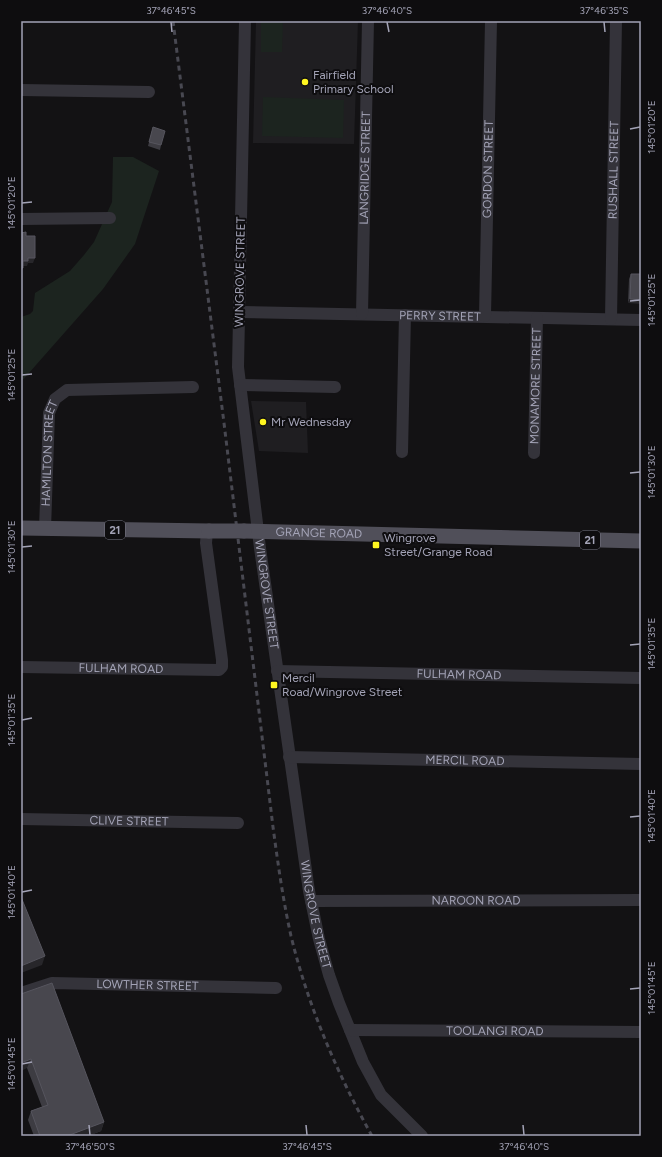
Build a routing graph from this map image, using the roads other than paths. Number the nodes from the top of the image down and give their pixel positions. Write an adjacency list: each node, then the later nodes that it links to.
1 (245, 21): 9 (street, WINGROVE STREET)
2 (368, 21): 10 (street, LANGRIDGE STREET)
3 (492, 21): 12 (street, GORDON STREET)
4 (616, 21): 14 (street, RUSHALL STREET)
5 (21, 90): 6 (street)
6 (149, 92)
7 (110, 218): 8 (street)
8 (21, 219)
9 (239, 312): 10 (street, PERRY STREET); 16 (street, WINGROVE STREET)
10 (362, 314): 11 (street, PERRY STREET)
11 (405, 315): 12 (street, PERRY STREET); 19 (street)
12 (485, 316): 13 (street, PERRY STREET)
13 (537, 318): 14 (street, PERRY STREET); 20 (street, MONAMORE STREET)
14 (611, 319): 15 (street, PERRY STREET)
15 (641, 320)
16 (240, 385): 18 (street); 24 (street, WINGROVE STREET)
17 (193, 387): 22 (street, HAMILTON STREET)
18 (335, 387)
19 (402, 452)
20 (534, 453)
21 (21, 528): 22 (main road, GRANGE ROAD / 21)
22 (45, 529): 23 (main road, GRANGE ROAD / 21)
23 (208, 531): 24 (main road, GRANGE ROAD / 21, bridge); 26 (street, FULHAM ROAD)
24 (251, 532): 25 (main road, GRANGE ROAD / 21); 27 (street, WINGROVE STREET)
25 (641, 541)
26 (21, 667)
27 (277, 672): 28 (street, FULHAM ROAD); 29 (street, WINGROVE STREET)
28 (641, 678)
29 (289, 756): 30 (street, MERCIL ROAD); 34 (street, WINGROVE STREET)
30 (641, 764)
31 (21, 818): 32 (street, CLIVE STREET)
32 (238, 823)
33 (641, 900): 34 (street, NAROON ROAD)
34 (311, 901): 37 (street, WINGROVE STREET)
35 (276, 988): 36 (street, LOWTHER STREET)
36 (21, 994)
37 (350, 1030): 38 (street, TOOLANGI ROAD); 39 (street, WINGROVE STREET)
38 (641, 1032)
39 (422, 1136)

